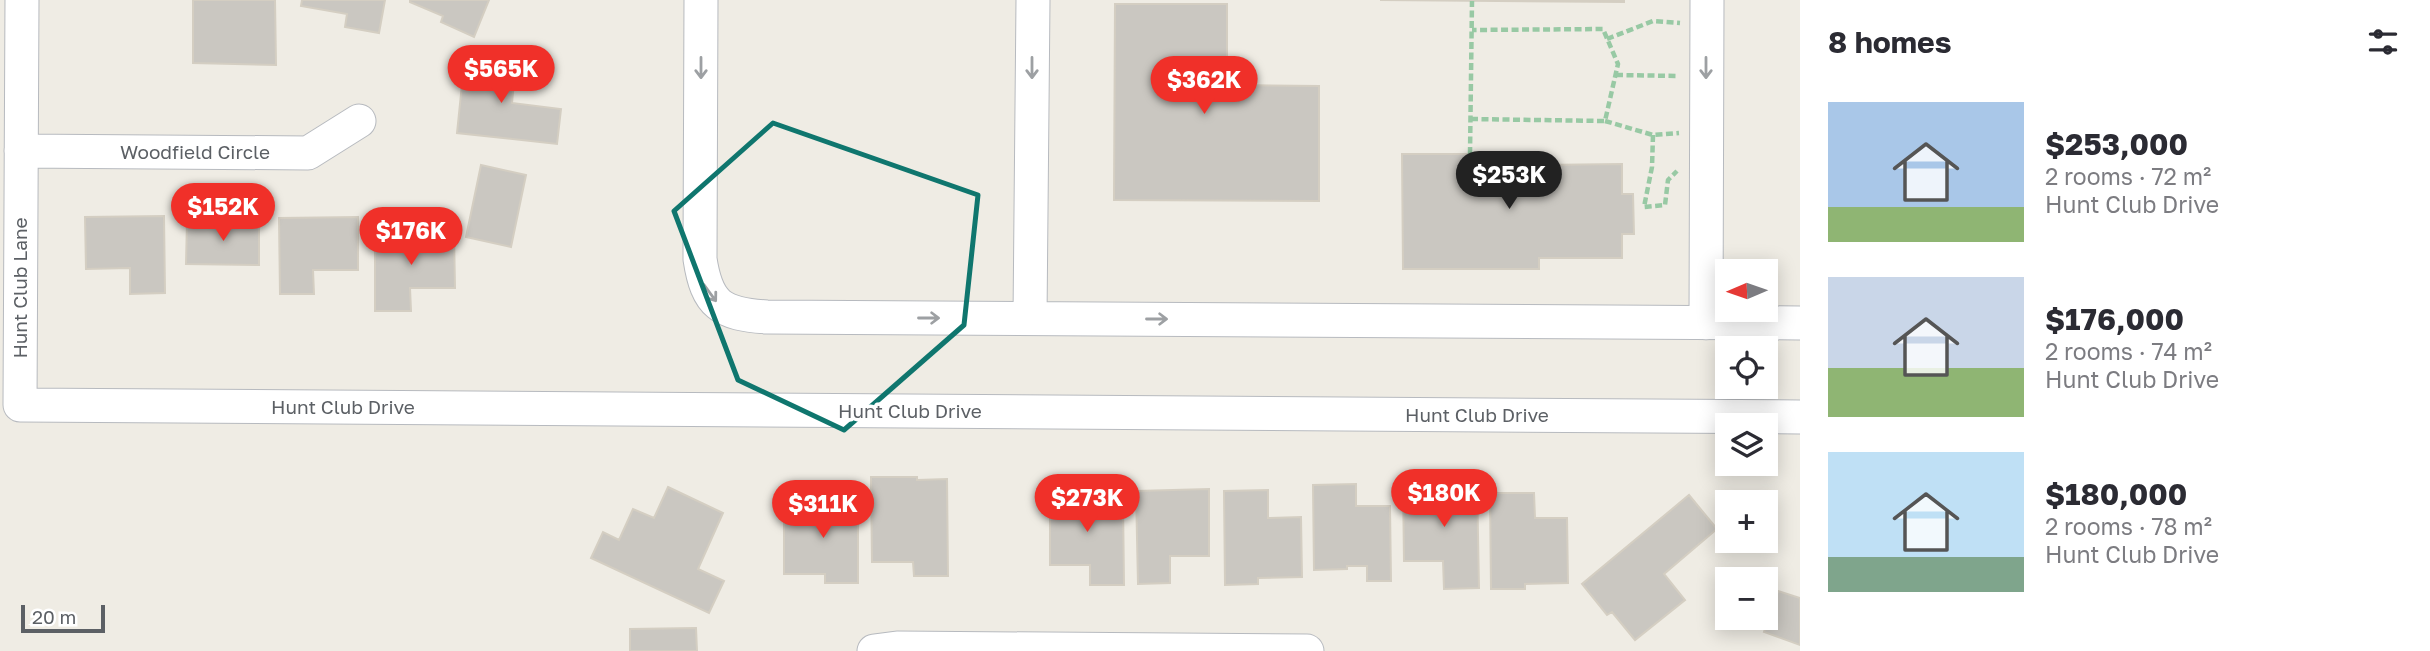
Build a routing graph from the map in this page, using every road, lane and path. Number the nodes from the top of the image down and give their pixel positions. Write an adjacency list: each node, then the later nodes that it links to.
1 (22, 0): 17 (street, Hunt Club Lane)
2 (701, 0): 18 (street, one-way to 18)
3 (1033, 0): 18 (street, one-way to 18)
4 (1472, 1): 6 (path)
5 (1697, 12): 7 (path); 19 (street, one-way to 19)
6 (1472, 30): 7 (path); 10 (path)
7 (1607, 39): 8 (path)
8 (1616, 75): 9 (path); 12 (path)
9 (1688, 77)
10 (1471, 119): 12 (path); 15 (path)
11 (359, 121): 17 (street, Woodfield Circle)
12 (1605, 121): 14 (path)
13 (1688, 132): 14 (path)
14 (1653, 135): 16 (path)
15 (1470, 154)
16 (1686, 162)
17 (14, 164): 21 (street, Hunt Club Lane)
18 (1030, 318): 19 (street, one-way to 19)
19 (1706, 323): 20 (street)
20 (1800, 323)
21 (20, 405): 22 (street, Hunt Club Drive)
22 (1800, 417)
23 (874, 651): 24 (street)
24 (1171, 651): 25 (street)
25 (1307, 651)

